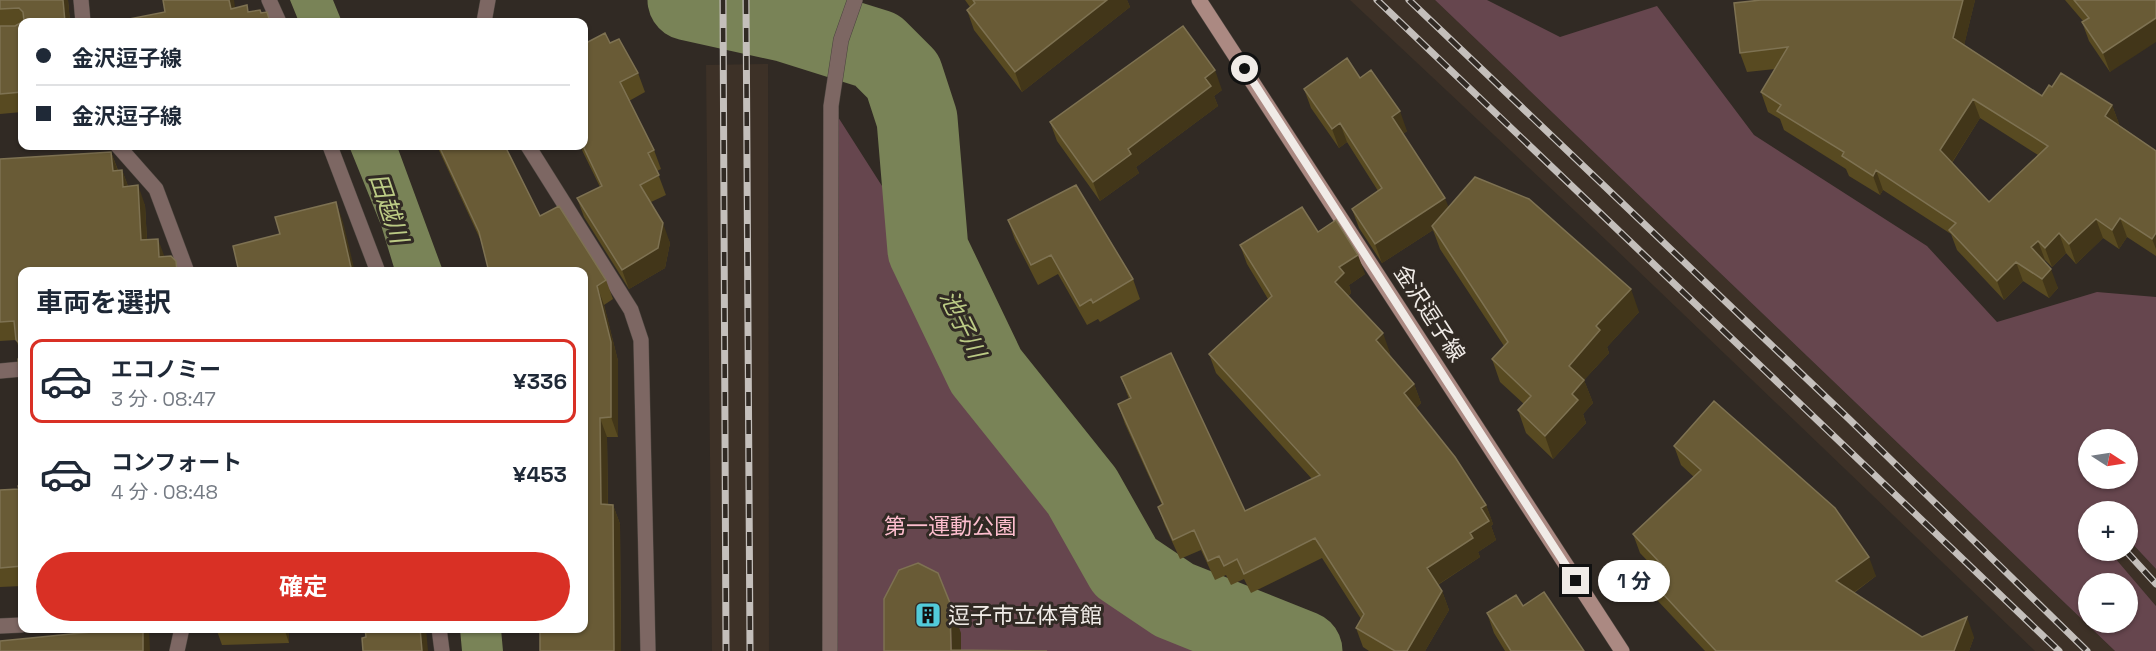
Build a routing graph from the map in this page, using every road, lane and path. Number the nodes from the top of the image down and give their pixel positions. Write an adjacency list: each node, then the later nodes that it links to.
1 (81, 0): 6 (street)
2 (269, 0): 7 (street)
3 (488, 0): 8 (street)
4 (855, 0): 23 (street)
5 (1199, 0): 24 (main road, 金沢逗子線)
6 (83, 18)
7 (277, 18)
8 (485, 18)
9 (122, 150): 12 (street)
10 (332, 150): 13 (street)
11 (531, 150): 22 (street)
12 (185, 267)
13 (376, 267)
14 (18, 369): 15 (street)
15 (0, 371)
16 (18, 625): 17 (street)
17 (0, 626)
18 (181, 633): 20 (street)
19 (440, 633): 21 (street)
20 (177, 651)
21 (442, 651)
22 (648, 651)
23 (830, 651)
24 (1622, 651)

